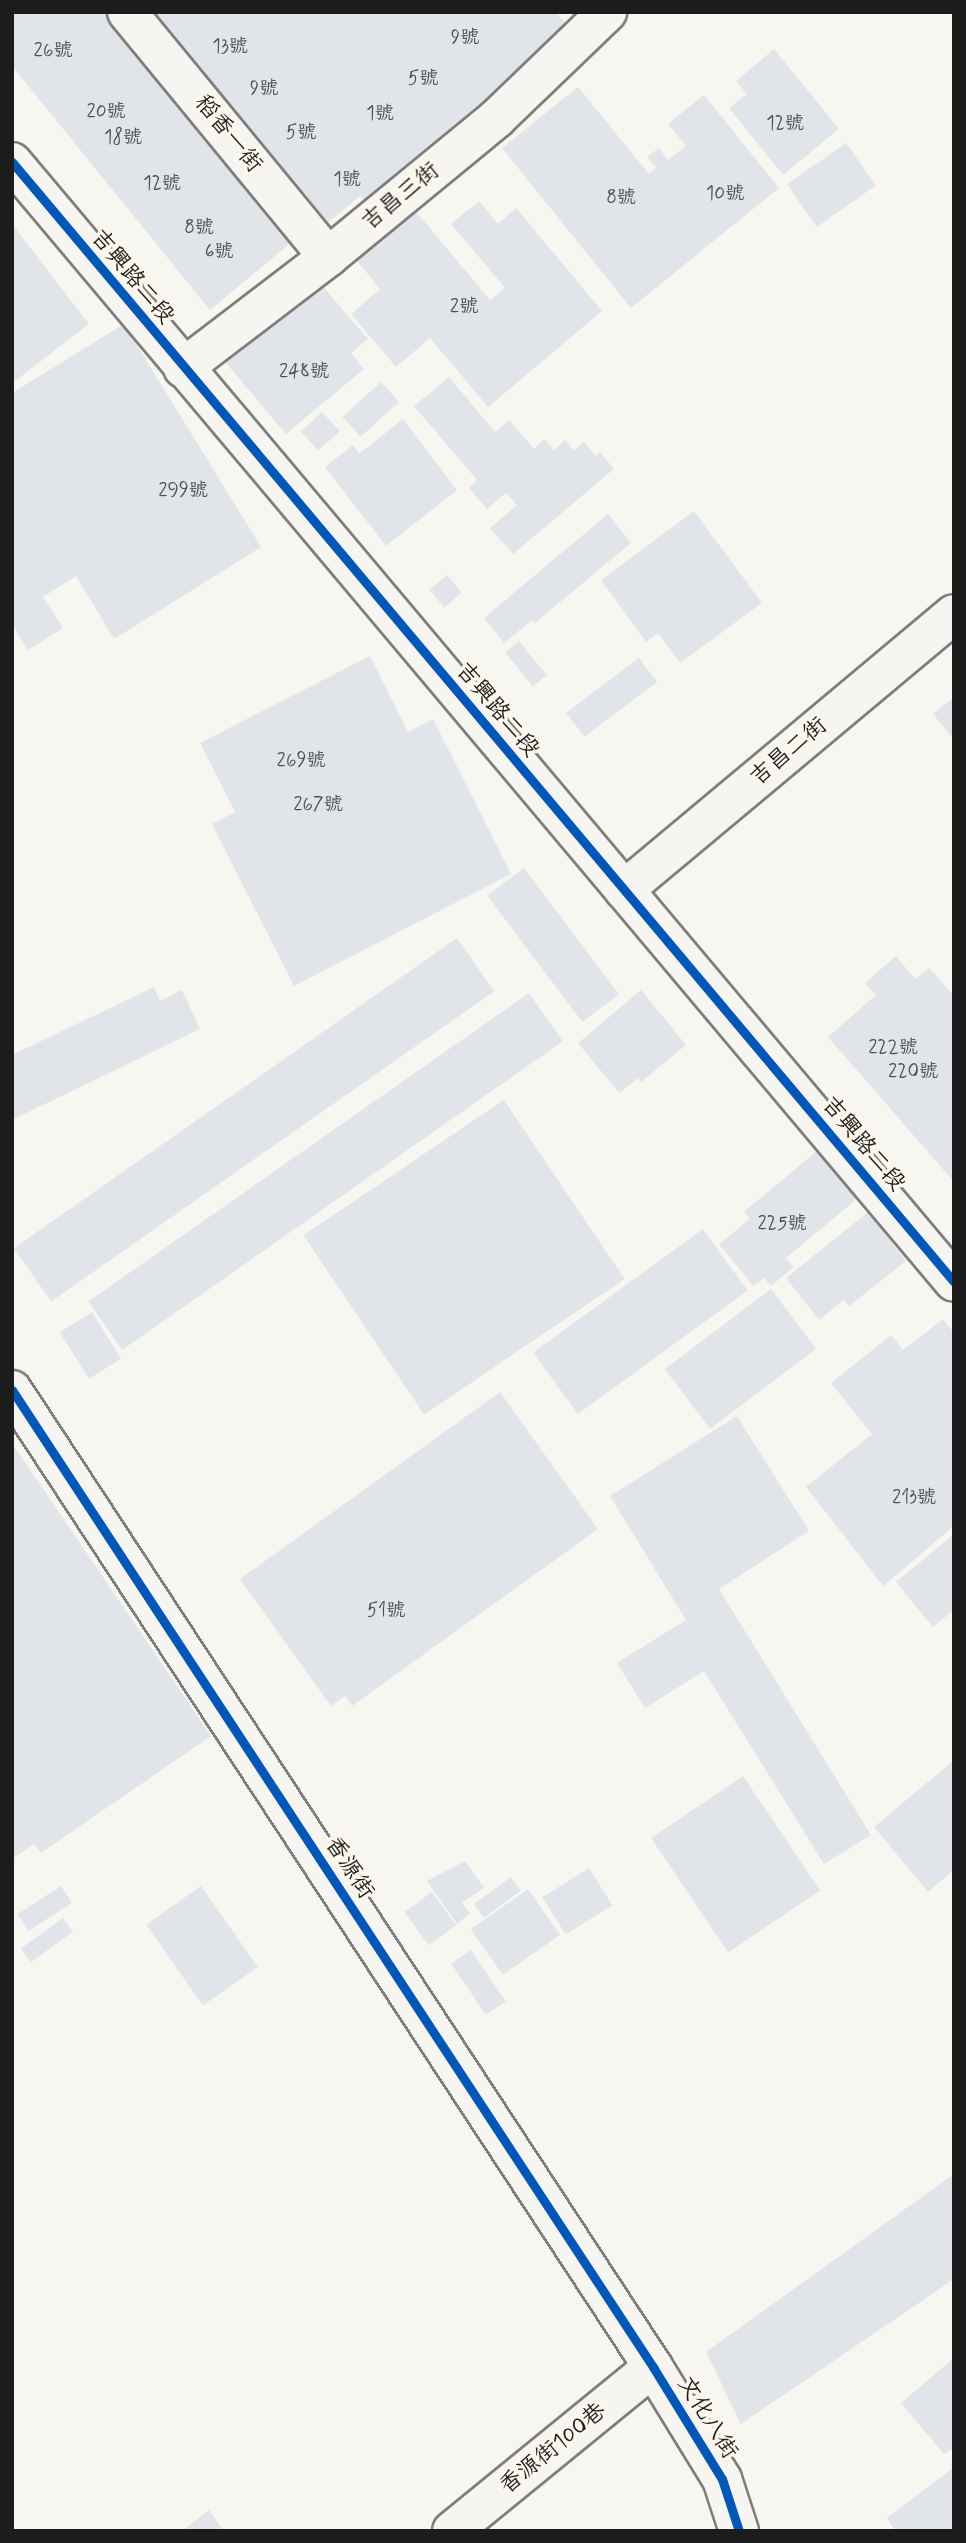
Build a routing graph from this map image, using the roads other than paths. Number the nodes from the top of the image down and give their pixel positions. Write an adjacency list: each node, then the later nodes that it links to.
1 (127, 12): 4 (street, 稻香一街)
2 (607, 12): 4 (street, 吉昌三街)
3 (12, 162): 5 (street, 吉興路二段)
4 (328, 257): 5 (street, 吉昌三街)
5 (183, 368): 7 (street, 吉興路二段)
6 (954, 614): 7 (street, 吉昌二街)
7 (624, 890): 8 (street, 吉興路二段)
8 (954, 1282)
9 (12, 1390): 10 (street, 香源街)
10 (653, 2367): 11 (street, 香源街100巷); 12 (street, 文化八街)
11 (452, 2531)
12 (739, 2531)

